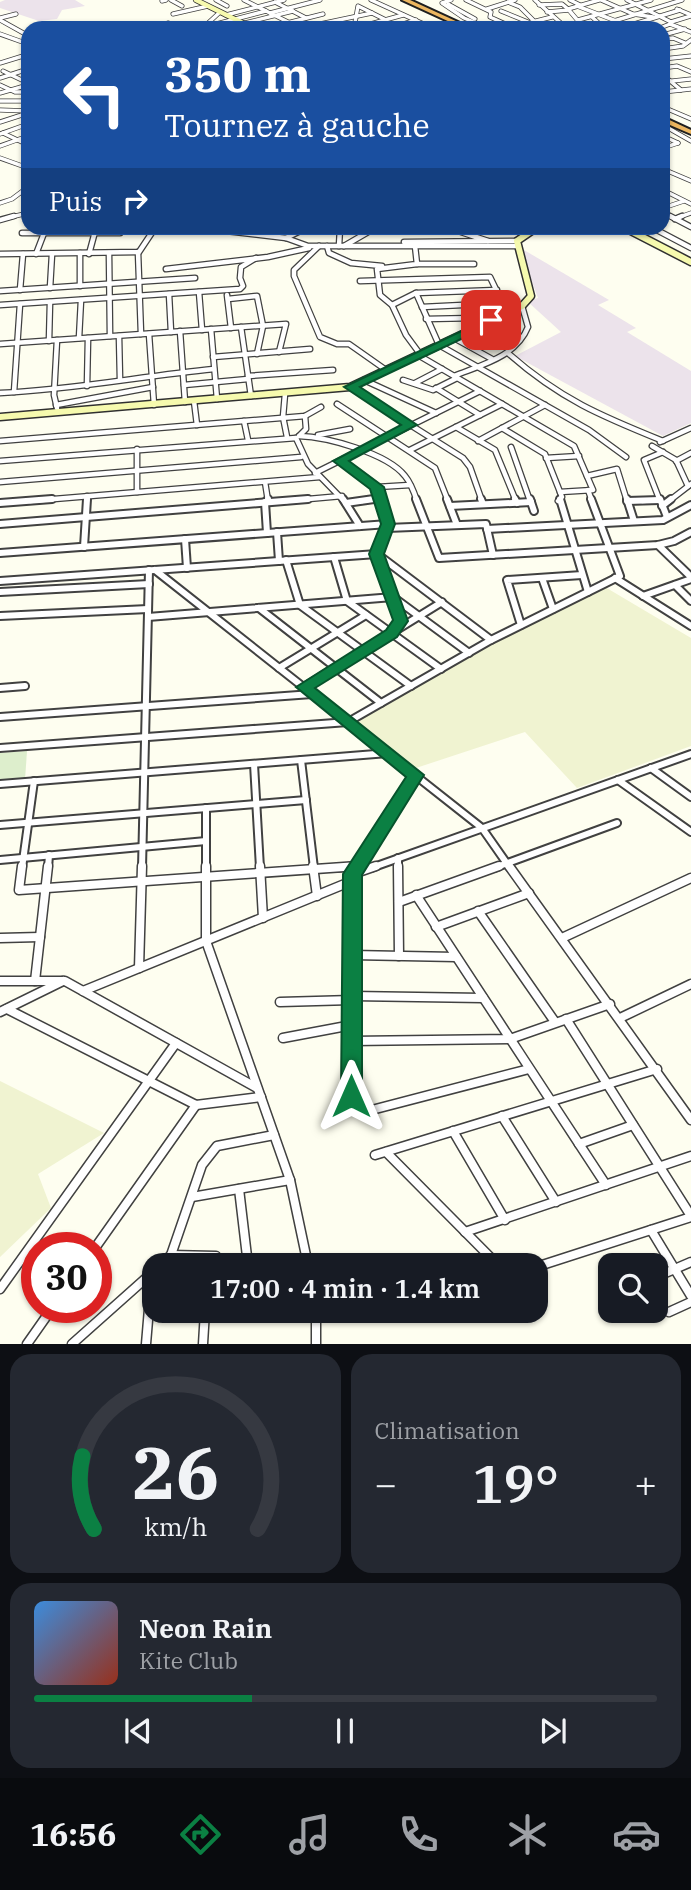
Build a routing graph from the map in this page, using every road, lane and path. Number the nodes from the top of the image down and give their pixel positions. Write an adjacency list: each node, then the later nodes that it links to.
1 (166, 0): 30 (street)
2 (196, 0): 31 (street)
3 (216, 0): 32 (street)
4 (284, 0): 20 (street)
5 (320, 0): 21 (street)
6 (371, 0): 54 (street)
7 (398, 0): 75 (highway)
8 (451, 0): 23 (street)
9 (466, 0): 25 (street)
10 (480, 0): 25 (street)
11 (515, 0): 24 (street)
12 (535, 0): 29 (street)
13 (570, 0): 33 (street)
14 (600, 0): 26 (street); 37 (street)
15 (627, 0): 27 (street)
16 (651, 0): 27 (street)
17 (658, 0): 28 (street)
18 (681, 0): 28 (street)
19 (247, 1): 34 (street)
20 (272, 1): 34 (street); 36 (street)
21 (310, 1): 36 (street)
22 (408, 1): 76 (highway)
23 (442, 1): 77 (street)
24 (508, 2): 35 (street); 38 (street)
25 (473, 3): 38 (street)
26 (589, 3): 33 (street); 51 (street)
27 (636, 4): 37 (street); 40 (street)
28 (668, 4): 40 (street); 41 (street)
29 (539, 5): 39 (street); 45 (street)
30 (182, 6)
31 (208, 6): 46 (street); 49 (street)
32 (227, 6)
33 (579, 6): 39 (street); 51 (street)
34 (258, 7): 44 (street); 46 (street)
35 (520, 7): 43 (street); 80 (street)
36 (287, 8): 42 (street); 44 (street)
37 (620, 8): 51 (street); 52 (street)
38 (489, 10): 43 (street); 78 (street)
39 (569, 10): 45 (street); 65 (street)
40 (648, 10): 52 (street); 58 (street)
41 (680, 10): 53 (street); 58 (street)
42 (293, 11): 55 (street); 60 (street)
43 (500, 11): 79 (street)
44 (268, 12): 55 (street); 59 (street)
45 (547, 12): 56 (street)
46 (223, 13): 59 (street); 66 (street)
47 (373, 13): 61 (street); 61 (street); 63 (street)
48 (16, 14): 62 (street)
49 (173, 14)
50 (323, 14): 60 (street)
51 (599, 14): 57 (street); 83 (street)
52 (633, 14): 58 (street); 83 (street)
53 (690, 14): 86 (street)
54 (403, 15): 63 (street); 64 (street)
55 (276, 16): 69 (street); 70 (street)
56 (552, 17): 80 (street); 81 (street)
57 (592, 17): 65 (street); 82 (street)
58 (657, 17): 84 (street); 85 (street)
59 (236, 18): 67 (street); 68 (street)
60 (306, 18): 71 (street); 72 (street)
61 (355, 18): 73 (street)
62 (0, 19): 89 (street)
63 (386, 20)
64 (416, 20): 74 (street)
65 (578, 20)
66 (211, 21)
67 (226, 21)
68 (241, 21)
69 (262, 21)
70 (286, 21)
71 (292, 21)
72 (314, 21)
73 (330, 21)
74 (413, 21)
75 (444, 21)
76 (452, 21)
77 (473, 21)
78 (499, 21)
79 (523, 21)
80 (534, 21)
81 (558, 21)
82 (596, 21)
83 (614, 21)
84 (647, 21)
85 (666, 21)
86 (671, 23): 88 (street)
87 (691, 25): 88 (street)
88 (683, 29): 90 (street); 92 (street)
89 (21, 30)
90 (691, 32)
91 (0, 34): 94 (street)
92 (670, 34)
93 (21, 35): 94 (street)
94 (6, 37): 96 (street)
95 (670, 38): 97 (street)
96 (21, 41)
97 (687, 43): 98 (street); 100 (street)
98 (674, 47): 99 (street); 100 (street)
99 (670, 48)
100 (689, 55): 102 (street)
101 (21, 58): 103 (street)
102 (670, 58)
103 (0, 64): 107 (street)
104 (691, 66): 105 (street)
105 (678, 67): 106 (street); 108 (street)
106 (670, 68)
107 (2, 71): 111 (street)
108 (683, 71): 110 (street); 113 (street)
109 (20, 72): 111 (street)
110 (691, 72)
111 (10, 74): 112 (street); 114 (street)
112 (0, 78)
113 (691, 79): 115 (street)
114 (21, 80)
115 (671, 81): 119 (street)
116 (0, 85): 120 (street)
117 (21, 87): 120 (street)
118 (691, 89): 119 (street)
119 (681, 90): 121 (street)
120 (13, 91): 122 (street); 123 (street)
121 (670, 91)
122 (21, 92)
123 (0, 93)
124 (0, 101): 125 (street)
125 (21, 101)
126 (0, 110): 128 (street)
127 (670, 110): 131 (street)
128 (21, 112)
129 (21, 114): 132 (street)
130 (670, 120): 135 (highway)
131 (691, 120)
132 (0, 122)
133 (21, 126): 136 (street)
134 (670, 129): 139 (street)
135 (691, 130)
136 (1, 133): 138 (street)
137 (21, 139): 138 (street)
138 (18, 140): 140 (street); 141 (street)
139 (691, 141)
140 (21, 142)
141 (0, 146)
142 (0, 158): 143 (street)
143 (21, 166)
144 (670, 172): 145 (street)
145 (691, 181)
146 (21, 192): 149 (street)
147 (670, 194): 148 (street)
148 (689, 202): 150 (street)
149 (0, 203)
150 (670, 211)
151 (691, 213): 154 (street)
152 (21, 216): 155 (street)
153 (670, 216): 154 (street)
154 (675, 219): 156 (street)
155 (0, 220)
156 (691, 227)
157 (43, 235): 184 (street)
158 (94, 235): 180 (street)
159 (150, 235): 178 (street)
160 (260, 235): 169 (street)
161 (292, 235): 169 (street)
162 (339, 235): 175 (street)
163 (362, 235): 175 (street)
164 (403, 235): 172 (street)
165 (472, 235): 170 (street)
166 (527, 235): 171 (street)
167 (638, 235): 186 (street)
168 (666, 235): 177 (street)
169 (286, 238): 173 (street)
170 (488, 241): 171 (street); 172 (street)
171 (517, 243): 176 (street); 218 (street)
172 (404, 244): 175 (street); 176 (street)
173 (318, 246): 174 (street); 187 (street); 254 (street)
174 (327, 246): 175 (street); 192 (street)
175 (341, 246)
176 (415, 246): 190 (street)
177 (691, 249): 186 (street)
178 (138, 252): 181 (street); 198 (street)
179 (80, 253): 180 (street); 185 (street); 200 (street)
180 (89, 253): 181 (street)
181 (109, 253): 199 (street)
182 (0, 254): 183 (street)
183 (23, 254): 184 (street); 202 (street)
184 (36, 254): 185 (street)
185 (52, 254): 201 (street)
186 (676, 255): 189 (street)
187 (256, 258): 193 (street); 203 (street)
188 (165, 259): 193 (street)
189 (691, 262)
190 (417, 264): 191 (street); 192 (street)
191 (474, 264)
192 (383, 266): 197 (street)
193 (166, 269): 195 (street)
194 (195, 278): 195 (street)
195 (167, 280): 198 (street)
196 (360, 281): 197 (street)
197 (378, 281): 204 (street); 217 (street)
198 (139, 282): 199 (street); 209 (street)
199 (109, 284): 200 (street); 210 (street)
200 (80, 286): 201 (street)
201 (50, 288): 202 (street)
202 (20, 289): 205 (street)
203 (227, 290): 206 (street); 211 (street)
204 (497, 290): 207 (street); 214 (street)
205 (0, 291)
206 (199, 292): 208 (street); 227 (street)
207 (416, 293): 217 (street); 219 (street)
208 (169, 294): 209 (street); 229 (street)
209 (139, 296): 210 (street); 230 (street)
210 (110, 298): 212 (street); 232 (street)
211 (228, 299): 223 (street); 225 (street)
212 (80, 300): 213 (street); 234 (street)
213 (50, 302): 215 (street); 238 (street)
214 (503, 303): 219 (street); 220 (street)
215 (20, 304): 216 (street); 239 (street)
216 (0, 305)
217 (392, 305): 245 (street)
218 (522, 306): 220 (street); 247 (street)
219 (422, 307): 222 (street)
220 (510, 311): 236 (street)
221 (476, 317): 222 (street)
222 (426, 318): 241 (street)
223 (263, 326): 224 (street); 243 (street); 244 (street)
224 (241, 327): 225 (street); 246 (street)
225 (231, 328): 226 (street)
226 (211, 329): 227 (street); 248 (street)
227 (202, 330): 228 (street)
228 (180, 331): 229 (street); 255 (street)
229 (171, 332): 231 (street)
230 (141, 334): 231 (street); 233 (street)
231 (149, 334): 256 (street)
232 (110, 336): 233 (street); 235 (street)
233 (119, 336): 259 (street)
234 (79, 338): 235 (street); 237 (street)
235 (88, 338): 265 (street)
236 (454, 338): 241 (street); 249 (street)
237 (57, 340): 238 (street); 269 (street)
238 (49, 341): 239 (street)
239 (17, 343): 240 (street); 271 (street)
240 (0, 344)
241 (439, 345): 245 (street); 250 (street)
242 (310, 349): 243 (street)
243 (279, 352): 244 (street)
244 (257, 354): 246 (street)
245 (419, 354): 252 (street); 254 (street)
246 (245, 355): 248 (street); 258 (street)
247 (509, 355): 249 (street); 305 (street)
248 (213, 357): 251 (street)
249 (492, 359): 250 (street)
250 (476, 366): 257 (street); 282 (street)
251 (214, 369): 255 (street); 262 (street)
252 (442, 369): 257 (street); 263 (street)
253 (333, 370): 258 (street)
254 (386, 370): 260 (street)
255 (183, 372): 256 (street); 264 (street)
256 (152, 375): 259 (street); 266 (street)
257 (456, 377): 268 (street); 270 (street)
258 (248, 378): 262 (street); 274 (street)
259 (120, 380): 265 (street)
260 (364, 380): 267 (street); 285 (street)
261 (403, 380): 263 (street)
262 (215, 382): 264 (street); 275 (street)
263 (415, 383): 268 (street)
264 (184, 385): 277 (street)
265 (87, 386): 269 (street)
266 (153, 387): 281 (street); 284 (street)
267 (351, 387): 273 (street); 293 (street)
268 (436, 388): 278 (street)
269 (54, 391): 271 (street); 284 (street)
270 (480, 391): 278 (street); 280 (street)
271 (14, 392): 272 (street)
272 (0, 393)
273 (285, 394): 274 (street); 290 (street)
274 (251, 396): 275 (street)
275 (217, 399): 276 (street)
276 (194, 401): 277 (street); 292 (street)
277 (185, 402): 281 (street)
278 (458, 402): 285 (street); 286 (street)
279 (337, 404): 299 (street)
280 (502, 404): 286 (street); 288 (street)
281 (154, 405): 284 (street)
282 (545, 405): 288 (street); 315 (street)
283 (321, 408): 287 (street)
284 (57, 409): 289 (street)
285 (436, 413): 293 (street)
286 (480, 415): 294 (street)
287 (305, 416): 290 (street); 298 (street)
288 (524, 416): 295 (street); 313 (street)
289 (0, 417)
290 (283, 417): 291 (street); 300 (street)
291 (244, 421): 292 (street); 303 (street)
292 (197, 425): 306 (street)
293 (411, 425): 299 (street); 302 (street)
294 (456, 427): 302 (street); 304 (street)
295 (502, 428): 304 (street); 316 (street)
296 (691, 428): 305 (street)
297 (350, 429): 298 (street)
298 (311, 433): 301 (street); 309 (street)
299 (388, 436): 309 (street); 310 (street)
300 (287, 437): 301 (street); 303 (street)
301 (297, 437): 314 (street)
302 (433, 439): 310 (street); 341 (street)
303 (248, 440): 308 (street)
304 (478, 440): 339 (street)
305 (663, 441): 311 (street)
306 (0, 442)
307 (511, 447): 336 (street)
308 (137, 449): 317 (street); 320 (street)
309 (361, 450): 318 (street); 325 (street)
310 (410, 450): 343 (street)
311 (663, 452): 319 (street); 340 (street)
312 (691, 453): 319 (street)
313 (579, 456): 316 (street); 322 (street)
314 (301, 457): 320 (street); 321 (street)
315 (625, 457)
316 (546, 458): 330 (street)
317 (0, 461)
318 (340, 461): 321 (street); 327 (street)
319 (676, 461): 326 (street)
320 (137, 470): 323 (street); 329 (street)
321 (318, 475): 324 (street); 332 (street)
322 (587, 476): 328 (street); 334 (street)
323 (0, 481)
324 (265, 482): 329 (street); 335 (street)
325 (410, 485): 327 (street); 354 (street)
326 (690, 485): 340 (street)
327 (377, 487): 333 (street)
328 (588, 490): 330 (street); 348 (street)
329 (137, 492): 331 (street)
330 (560, 492): 351 (street)
331 (87, 496): 337 (street); 345 (street)
332 (342, 496): 335 (street); 338 (street)
333 (379, 498): 338 (street); 353 (street)
334 (627, 501): 340 (street); 347 (street)
335 (266, 502): 345 (street); 358 (street)
336 (531, 502): 339 (street); 344 (street)
337 (0, 503)
338 (346, 503): 352 (street)
339 (517, 503): 341 (street)
340 (661, 503): 346 (street)
341 (483, 504): 343 (street)
342 (691, 505): 346 (street)
343 (450, 506): 350 (street)
344 (534, 511)
345 (86, 517): 349 (street); 363 (street)
346 (667, 517): 347 (street)
347 (634, 521): 348 (street)
348 (600, 523): 351 (street); 364 (street)
349 (0, 524)
350 (457, 525): 354 (street); 355 (street)
351 (566, 525): 355 (street); 365 (street)
352 (360, 526): 353 (street); 356 (street)
353 (388, 526): 354 (street); 367 (street)
354 (426, 527): 368 (street)
355 (487, 529): 368 (street)
356 (277, 532): 358 (street); 370 (street)
357 (691, 532): 359 (street)
358 (267, 533): 360 (street)
359 (683, 536): 361 (street); 362 (street)
360 (185, 539): 363 (street); 372 (street)
361 (691, 541)
362 (658, 545): 364 (street); 377 (street)
363 (84, 547): 366 (street)
364 (609, 548): 365 (street); 376 (street)
365 (574, 550): 368 (street); 374 (street)
366 (0, 553): 371 (street)
367 (377, 554): 369 (street); 384 (street); 387 (street)
368 (493, 555)
369 (334, 557): 370 (street); 385 (street)
370 (283, 561): 372 (street); 388 (street)
371 (0, 562)
372 (187, 568): 373 (street)
373 (152, 570): 378 (street); 379 (street); 391 (street)
374 (582, 575): 375 (street); 382 (street)
375 (542, 578): 390 (street); 396 (street)
376 (615, 578): 382 (street); 383 (street)
377 (691, 578): 380 (street)
378 (0, 582)
379 (149, 584): 381 (street); 392 (street)
380 (675, 585): 383 (street); 386 (street)
381 (0, 592)
382 (588, 592): 390 (street)
383 (643, 596): 397 (street)
384 (393, 597): 385 (street); 395 (street); 399 (street)
385 (347, 601): 388 (street); 393 (street)
386 (691, 601)
387 (442, 602): 395 (street); 400 (street)
388 (300, 605): 389 (street); 398 (street)
389 (259, 608): 391 (street); 401 (street)
390 (553, 609): 396 (street)
391 (209, 612): 392 (street); 405 (street)
392 (148, 613): 394 (street); 413 (street)
393 (366, 615): 398 (street); 399 (street)
394 (0, 616)
395 (419, 616): 399 (street); 403 (street)
396 (521, 625): 400 (street)
397 (691, 626)
398 (338, 632): 401 (street); 402 (street)
399 (391, 633): 402 (street); 406 (street)
400 (491, 640): 403 (street)
401 (311, 649): 404 (street); 405 (street)
402 (363, 651): 404 (street); 408 (street)
403 (469, 653): 406 (street)
404 (335, 667): 409 (street); 412 (street)
405 (279, 668): 409 (street)
406 (440, 669): 408 (street)
407 (24, 686): 410 (street)
408 (411, 686): 412 (street)
409 (304, 687): 411 (street)
410 (0, 688)
411 (312, 694): 413 (street); 415 (street)
412 (381, 703): 415 (street)
413 (146, 706): 414 (street); 416 (street)
414 (0, 717)
415 (348, 722): 416 (street); 418 (street)
416 (145, 737): 417 (street); 423 (street)
417 (0, 748)
418 (388, 754): 420 (street); 424 (street)
419 (691, 754): 422 (street)
420 (301, 760): 421 (street); 429 (street)
421 (254, 764): 423 (street); 430 (street)
422 (651, 768): 425 (street); 428 (street)
423 (144, 772): 426 (street); 432 (street)
424 (416, 775): 436 (street); 445 (street)
425 (618, 780): 436 (street); 437 (street)
426 (34, 781): 427 (street); 433 (street)
427 (0, 784)
428 (691, 797)
429 (306, 800): 430 (street); 446 (street)
430 (256, 804): 431 (street); 447 (street)
431 (206, 808): 432 (street); 438 (street)
432 (143, 813): 433 (street); 439 (street)
433 (28, 822): 435 (street); 441 (street)
434 (617, 823): 444 (street)
435 (0, 825)
436 (482, 828): 442 (street); 444 (street)
437 (691, 832)
438 (206, 841): 439 (street); 448 (street)
439 (142, 847): 440 (street); 451 (street)
440 (49, 855): 441 (street); 452 (street)
441 (23, 858): 443 (street); 452 (street)
442 (398, 858): 449 (street); 456 (street)
443 (0, 860)
444 (507, 862): 453 (street); 454 (street)
445 (358, 866): 446 (street); 449 (street)
446 (314, 869): 447 (street); 455 (street)
447 (260, 873): 448 (street); 458 (street)
448 (206, 877): 451 (street); 463 (street)
449 (352, 878): 455 (street); 464 (street)
450 (691, 878): 462 (street)
451 (141, 881): 452 (street); 467 (street)
452 (45, 889): 460 (street)
453 (529, 893): 457 (street); 462 (street)
454 (416, 895): 456 (street); 459 (street)
455 (317, 896): 458 (street)
456 (398, 902): 465 (street)
457 (478, 911): 459 (street); 480 (street)
458 (262, 918): 463 (street)
459 (436, 927): 466 (street)
460 (40, 937): 461 (street); 469 (street)
461 (0, 938)
462 (562, 938): 476 (street)
463 (206, 940): 467 (street); 490 (street)
464 (352, 955): 465 (street); 473 (street)
465 (399, 956): 466 (street)
466 (456, 957): 474 (street)
467 (139, 968): 472 (street)
468 (0, 981): 469 (street)
469 (35, 981): 470 (street)
470 (65, 981): 472 (street); 477 (street)
471 (691, 984): 478 (street)
472 (83, 991): 485 (street)
473 (352, 998): 474 (street); 475 (street); 481 (street)
474 (483, 998): 483 (street)
475 (281, 1002)
476 (610, 1004): 478 (street); 479 (street)
477 (4, 1010): 488 (street)
478 (620, 1018): 487 (street)
479 (566, 1019): 480 (street); 489 (street)
480 (555, 1023): 483 (street)
481 (352, 1026): 482 (street); 484 (street)
482 (283, 1038)
483 (510, 1039): 484 (street); 486 (street)
484 (351, 1041): 491 (street)
485 (176, 1043): 488 (street); 490 (street)
486 (529, 1069): 492 (street); 494 (street)
487 (657, 1069): 489 (street); 496 (street)
488 (149, 1081): 493 (street); 524 (street)
489 (607, 1084): 492 (street); 497 (street)
490 (259, 1093): 493 (street); 499 (street)
491 (351, 1096)
492 (551, 1101): 495 (street); 500 (street)
493 (196, 1105): 513 (street)
494 (364, 1112)
495 (502, 1116): 498 (street); 509 (street)
496 (691, 1120)
497 (633, 1125): 500 (street); 504 (street)
498 (453, 1131): 501 (street); 511 (street)
499 (274, 1135): 505 (street); 508 (street)
500 (579, 1144): 506 (street)
501 (386, 1152): 502 (street); 514 (street)
502 (375, 1155)
503 (691, 1156): 504 (street)
504 (660, 1167): 506 (street); 510 (street)
505 (290, 1180): 507 (street); 517 (street)
506 (606, 1185): 509 (street)
507 (239, 1189): 508 (street); 516 (street)
508 (192, 1197): 515 (street)
509 (556, 1202): 511 (street)
510 (691, 1217): 512 (street)
511 (505, 1220): 514 (street)
512 (651, 1230): 520 (street); 521 (street)
513 (106, 1232)
514 (465, 1232): 518 (street)
515 (172, 1253)
516 (247, 1253)
517 (305, 1253)
518 (486, 1253)
519 (691, 1262): 521 (street)
520 (548, 1263)
521 (674, 1269): 522 (street); 525 (street)
522 (668, 1272)
523 (142, 1282): 533 (street)
524 (0, 1289)
525 (691, 1296)
526 (691, 1302): 527 (street)
527 (670, 1312)
528 (42, 1323): 532 (street)
529 (149, 1323): 534 (street)
530 (204, 1323): 535 (street)
531 (316, 1323): 536 (street)
532 (27, 1344)
533 (72, 1344)
534 (146, 1344)
535 (203, 1344)
536 (316, 1344)

